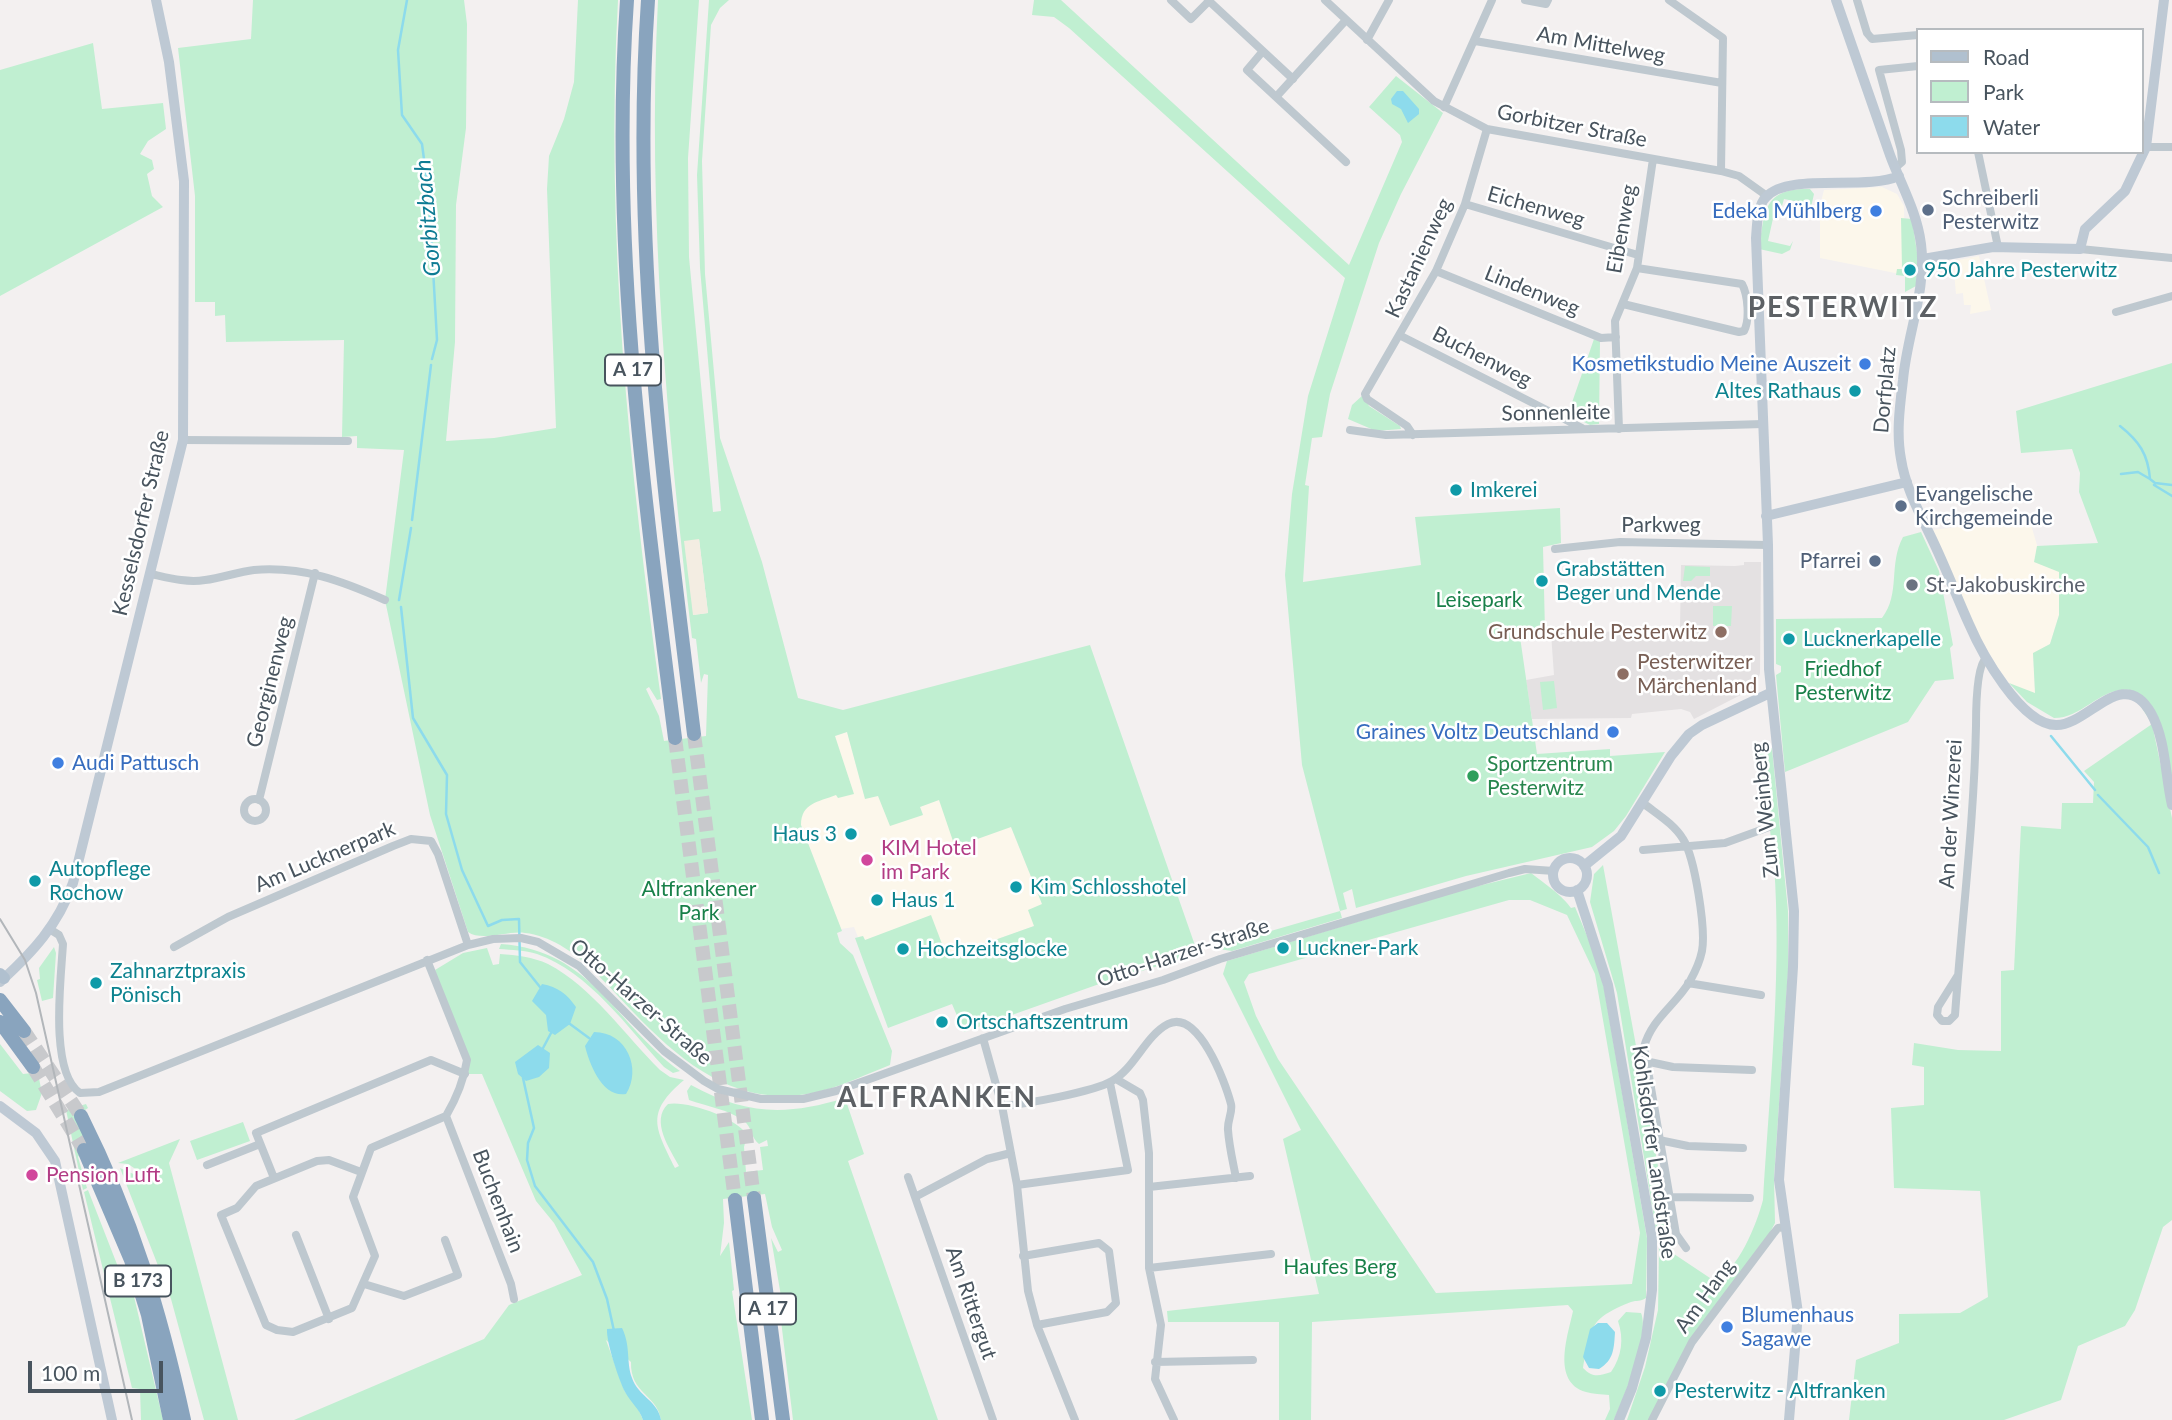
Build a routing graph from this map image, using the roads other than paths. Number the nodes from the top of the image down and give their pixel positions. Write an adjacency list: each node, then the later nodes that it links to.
1 (156, 0): 56 (street, Kesselsdorfer Straße)
2 (627, 0): 68 (highway, A 17)
3 (648, 0): 67 (highway, A 17)
4 (1171, 0): 14 (street)
5 (1325, 0): 15 (street, Gorbitzer Straße)
6 (1389, 0): 17 (street)
7 (1492, 0): 18 (street)
8 (1525, 0): 9 (street)
9 (1548, 0)
10 (1669, 0): 22 (street)
11 (1836, 0): 36 (street, Dorfplatz)
12 (1857, 0): 16 (street)
13 (2164, 0): 24 (street)
14 (1209, 1): 19 (street)
15 (1346, 20): 17 (street, Gorbitzer Straße); 21 (street)
16 (1916, 35)
17 (1367, 40): 26 (street, Gorbitzer Straße)
18 (1475, 41): 22 (street, Am Mittelweg); 26 (street)
19 (1263, 51): 21 (street); 25 (street)
20 (1916, 66): 36 (street)
21 (1293, 79): 25 (street)
22 (1722, 83): 35 (street)
23 (2144, 93): 24 (street)
24 (2155, 93): 28 (street)
25 (1276, 97): 34 (street)
26 (1444, 107): 27 (street, Gorbitzer Straße)
27 (1487, 129): 33 (street, Gorbitzer Straße); 38 (street, Kastanienweg)
28 (2146, 147): 29 (street); 30 (street)
29 (2172, 147)
30 (2144, 151)
31 (1978, 154): 39 (street)
32 (2143, 154): 40 (street)
33 (1653, 159): 35 (street, Gorbitzer Straße); 41 (street, Eibenweg)
34 (1346, 162)
35 (1721, 171): 37 (street, Gorbitzer Straße)
36 (1897, 172): 37 (street); 43 (street, Dorfplatz)
37 (1767, 196): 51 (street, Zum Weinberg)
38 (1465, 204): 41 (street, Eichenweg); 45 (street, Kastanienweg)
39 (1998, 247): 40 (street); 43 (street)
40 (2080, 249): 42 (street)
41 (1637, 255): 44 (street, Eibenweg)
42 (2172, 258)
43 (1923, 259): 58 (street, Dorfplatz)
44 (1637, 268): 47 (street, Eibenweg); 47 (street)
45 (1436, 271): 49 (street, Kastanienweg); 50 (street, Lindenweg)
46 (2172, 296): 48 (street)
47 (1623, 304): 50 (street, Eibenweg)
48 (2116, 312)
49 (1401, 336): 52 (street, Buchenweg); 55 (street, Kastanienweg)
50 (1616, 337): 53 (street, Eibenweg)
51 (1763, 424): 53 (street, Sonnenleite); 59 (street, Zum Weinberg)
52 (1584, 429): 53 (street, Sonnenleite); 55 (street, Sonnenleite)
53 (1619, 429)
54 (1350, 430): 55 (street, Sonnenleite)
55 (1413, 435)
56 (183, 440): 57 (street); 63 (street, Kesselsdorfer Straße)
57 (348, 440)
58 (1907, 482): 59 (street); 65 (street, Dorfplatz)
59 (1766, 516): 60 (street, Zum Weinberg)
60 (1768, 545): 61 (street, Parkweg); 66 (street, Zum Weinberg)
61 (1555, 549)
62 (315, 573): 63 (street); 64 (street); 69 (street, Georginenweg)
63 (151, 574): 78 (street, Kesselsdorfer Straße)
64 (385, 600)
65 (1986, 658): 71 (street); 82 (street, An der Winzerei)
66 (1770, 693): 70 (street); 117 (street, Zum Weinberg)
67 (694, 734)
68 (675, 738)
69 (259, 800)
70 (1643, 803): 73 (street); 75 (street)
71 (2172, 805)
72 (1769, 827): 73 (street)
73 (1688, 847): 74 (street); 84 (street)
74 (1643, 849)
75 (1584, 866): 76 (street); 77 (street)
76 (1554, 872): 77 (street); 89 (street, Otto-Harzer-Straße)
77 (1577, 890): 137 (street, Kohlsdorfer Landstraße)
78 (51, 930): 81 (street, Otto-Harzer-Straße); 83 (street, Kesselsdorfer Straße)
79 (468, 945): 80 (street, Am Lucknerpark); 81 (street, Otto-Harzer-Straße); 89 (street, Otto-Harzer-Straße)
80 (174, 947)
81 (427, 960): 93 (street)
82 (1958, 975): 82 (street, An der Winzerei)
83 (1, 979)
84 (1689, 984): 85 (street); 90 (street)
85 (1761, 995)
86 (0, 1000): 88 (highway)
87 (0, 1021): 91 (highway)
88 (24, 1031)
89 (983, 1038): 96 (street)
90 (1645, 1061): 92 (street); 99 (street)
91 (33, 1067)
92 (1752, 1070)
93 (465, 1074): 97 (street); 100 (street)
94 (1113, 1081): 96 (street); 109 (street); 110 (street); 111 (street)
95 (0, 1106): 130 (street)
96 (1002, 1106): 103 (street)
97 (446, 1115): 105 (street); 125 (street, Buchenhain)
98 (81, 1116): 131 (highway, B 173)
99 (1659, 1140): 101 (street); 113 (street)
100 (260, 1144): 104 (street); 108 (street)
101 (1744, 1148)
102 (84, 1150): 131 (highway, B 173)
103 (1012, 1153): 110 (street); 112 (street)
104 (207, 1165)
105 (361, 1172): 108 (street); 124 (street)
106 (1250, 1176): 109 (street)
107 (908, 1177): 112 (street, Am Rittergut)
108 (274, 1178): 126 (street)
109 (1236, 1178): 111 (street)
110 (1017, 1185): 122 (street)
111 (1149, 1187): 123 (street)
112 (915, 1197): 134 (street, Am Rittergut)
113 (1669, 1197): 115 (street); 120 (street)
114 (754, 1198): 133 (highway, A 17)
115 (1750, 1198)
116 (735, 1200): 132 (highway, A 17)
117 (1785, 1227): 138 (street, Am Hang); 139 (street, Zum Weinberg)
118 (296, 1234): 126 (street)
119 (445, 1240): 124 (street)
120 (1686, 1248)
121 (1271, 1254): 123 (street)
122 (1023, 1256): 127 (street); 127 (street)
123 (1149, 1268): 129 (street)
124 (364, 1284): 126 (street)
125 (514, 1299)
126 (329, 1319)
127 (1037, 1325): 135 (street)
128 (1253, 1360): 129 (street)
129 (1156, 1362): 136 (street)
130 (112, 1420)
131 (181, 1420)
132 (762, 1420)
133 (783, 1420)
134 (993, 1420)
135 (1075, 1420)
136 (1174, 1420)
137 (1619, 1420)
138 (1652, 1420)
139 (1789, 1420)

